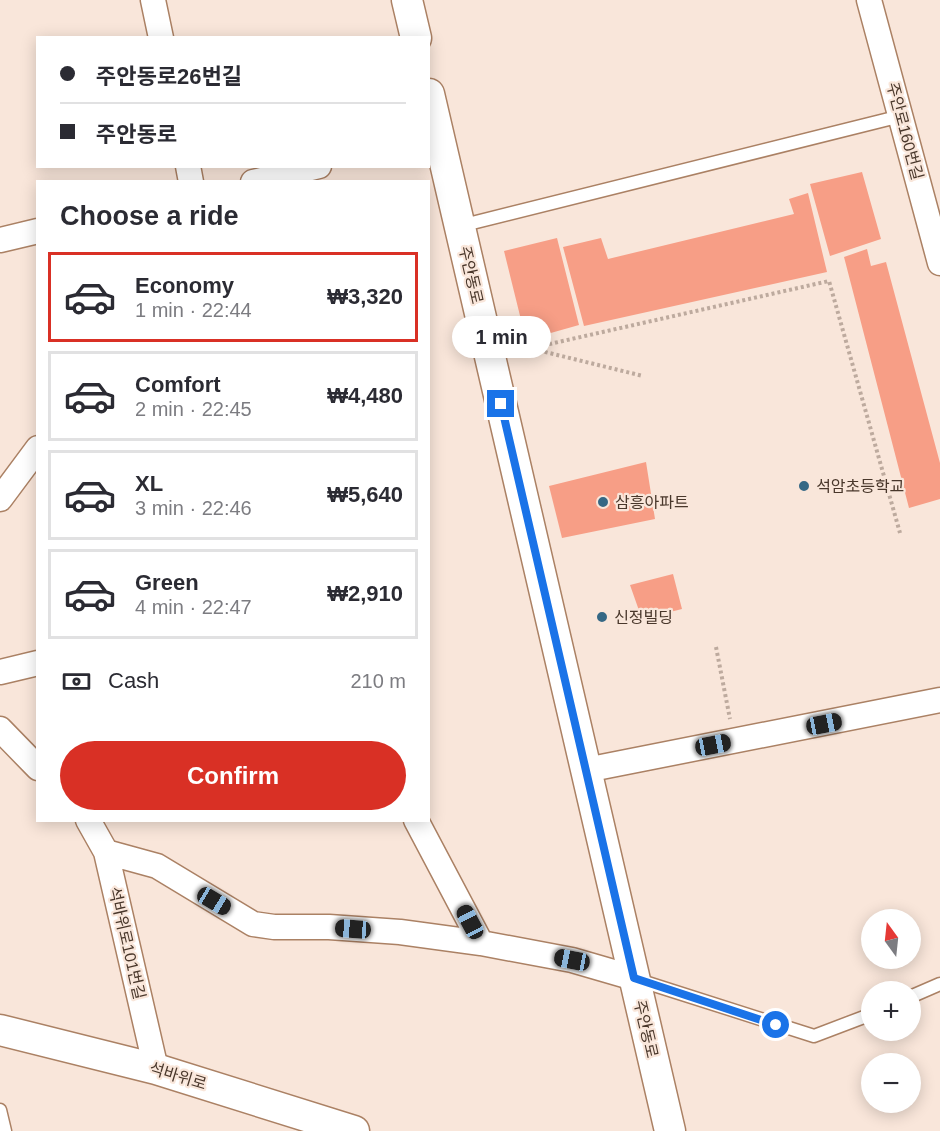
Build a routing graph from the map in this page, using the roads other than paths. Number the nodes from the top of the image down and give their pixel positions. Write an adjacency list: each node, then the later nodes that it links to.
1 (153, 0): 4 (street)
2 (869, 0): 7 (street, 주안로160번길)
3 (412, 1): 5 (street)
4 (161, 36)
5 (416, 36)
6 (430, 103): 8 (street, 주안동로)
7 (901, 116): 11 (lane, 주안동로); 14 (street, 주안로160번길)
8 (434, 140): 11 (street, 주안동로)
9 (311, 168): 10 (street)
10 (261, 180)
11 (460, 226): 22 (street, 주안동로)
12 (36, 231): 13 (street)
13 (0, 240)
14 (940, 263)
15 (36, 451): 16 (street)
16 (0, 499)
17 (36, 663): 18 (street)
18 (0, 672)
19 (940, 700): 22 (street)
20 (0, 729): 21 (street)
21 (36, 766)
22 (586, 770): 27 (street, 주안동로)
23 (88, 822): 25 (street, 석바위로101번길)
24 (417, 822): 26 (street)
25 (106, 852): 26 (street); 32 (street, 석바위로101번길)
26 (481, 943): 27 (street)
27 (634, 978): 30 (lane); 36 (street, 주안동로)
28 (940, 984): 29 (lane)
29 (921, 992)
30 (861, 1018)
31 (0, 1030): 32 (street, 석바위로)
32 (156, 1069): 35 (street, 석바위로)
33 (0, 1110): 34 (lane)
34 (5, 1131)
35 (354, 1131)
36 (670, 1131)

